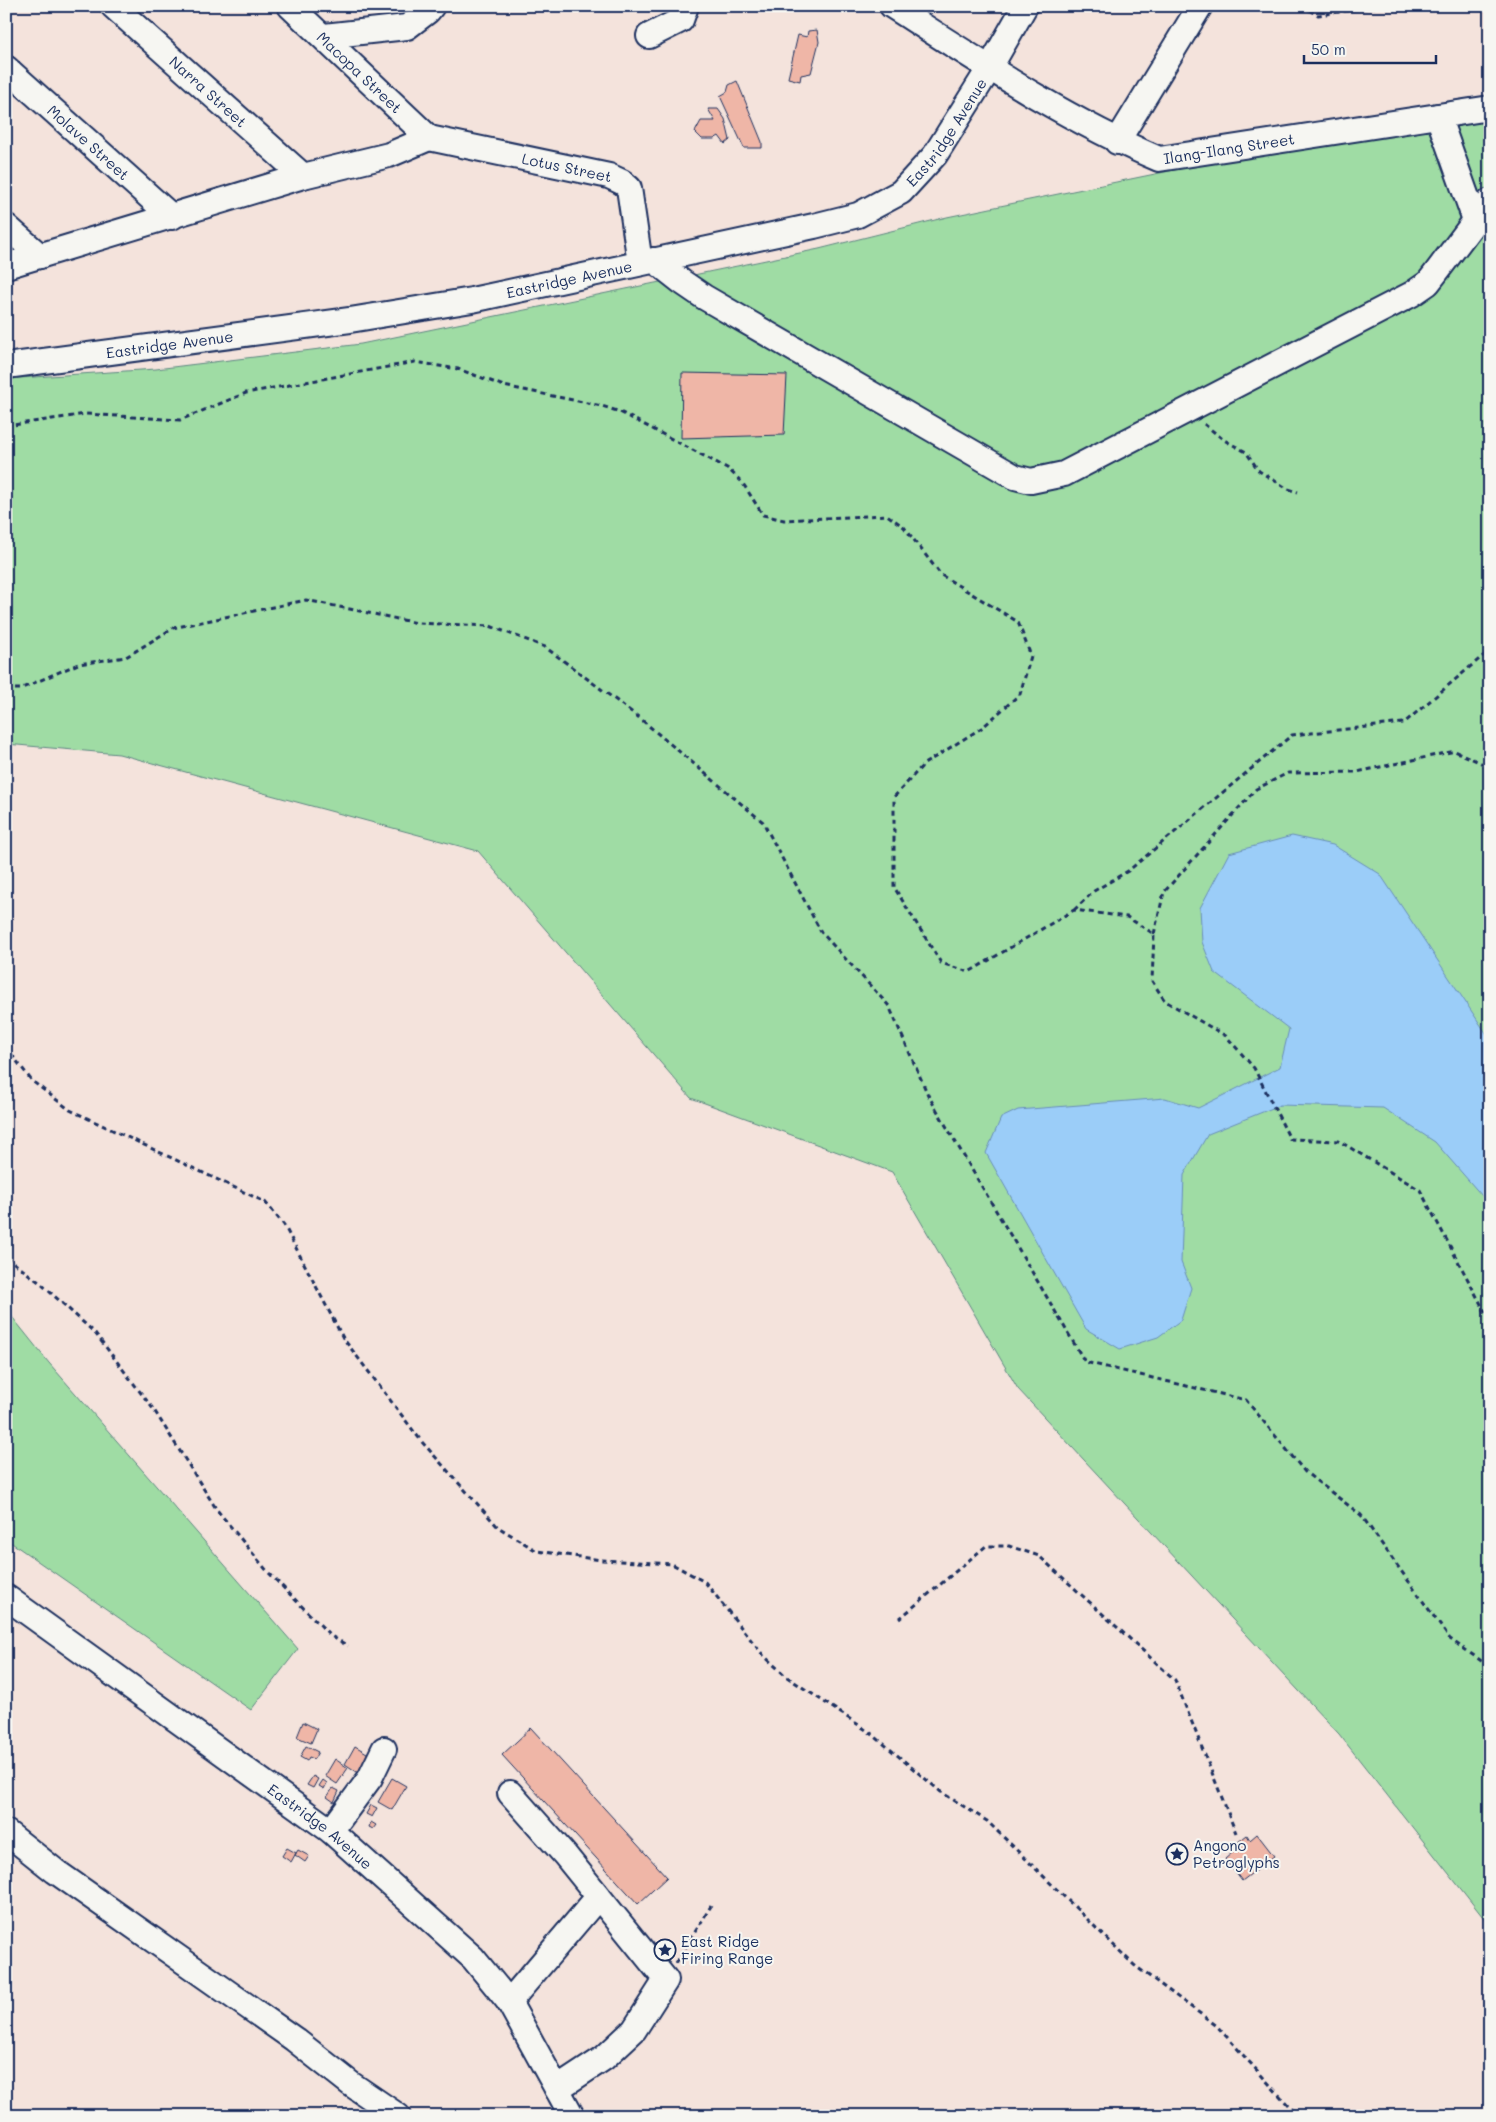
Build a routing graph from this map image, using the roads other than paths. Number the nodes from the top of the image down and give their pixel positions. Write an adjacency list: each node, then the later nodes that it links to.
1 (112, 6): 16 (street, Narra Street)
2 (290, 6): 8 (street, Macopa Street)
3 (432, 6): 8 (street)
4 (686, 6): 9 (street)
5 (892, 6): 11 (street, Ilang-Ilang Street)
6 (1025, 6): 11 (street, Eastridge Avenue)
7 (1200, 6): 15 (street)
8 (324, 36): 14 (street, Macopa Street)
9 (649, 36)
10 (6, 68): 18 (street, Molave Street)
11 (989, 69): 15 (street, Ilang-Ilang Street); 22 (street, Eastridge Avenue)
12 (1490, 108): 13 (street, Ilang-Ilang Street)
13 (1438, 116): 15 (street, Ilang-Ilang Street); 19 (street)
14 (429, 138): 16 (street); 22 (street, Lotus Street)
15 (1118, 142)
16 (303, 176): 18 (street)
17 (1490, 201): 19 (street)
18 (172, 217): 21 (street)
19 (1475, 220): 22 (street)
20 (6, 226): 21 (street)
21 (40, 256): 23 (street)
22 (647, 261): 24 (street, Eastridge Avenue)
23 (6, 266)
24 (6, 366)
25 (6, 1597): 28 (street, Eastridge Avenue)
26 (384, 1749): 28 (street)
27 (510, 1794): 30 (street)
28 (331, 1831): 31 (street, Eastridge Avenue)
29 (6, 1832): 33 (street)
30 (598, 1897): 31 (street); 32 (street)
31 (510, 2002): 32 (street, Eastridge Avenue)
32 (557, 2089): 34 (street, Eastridge Avenue)
33 (398, 2116)
34 (572, 2116)

